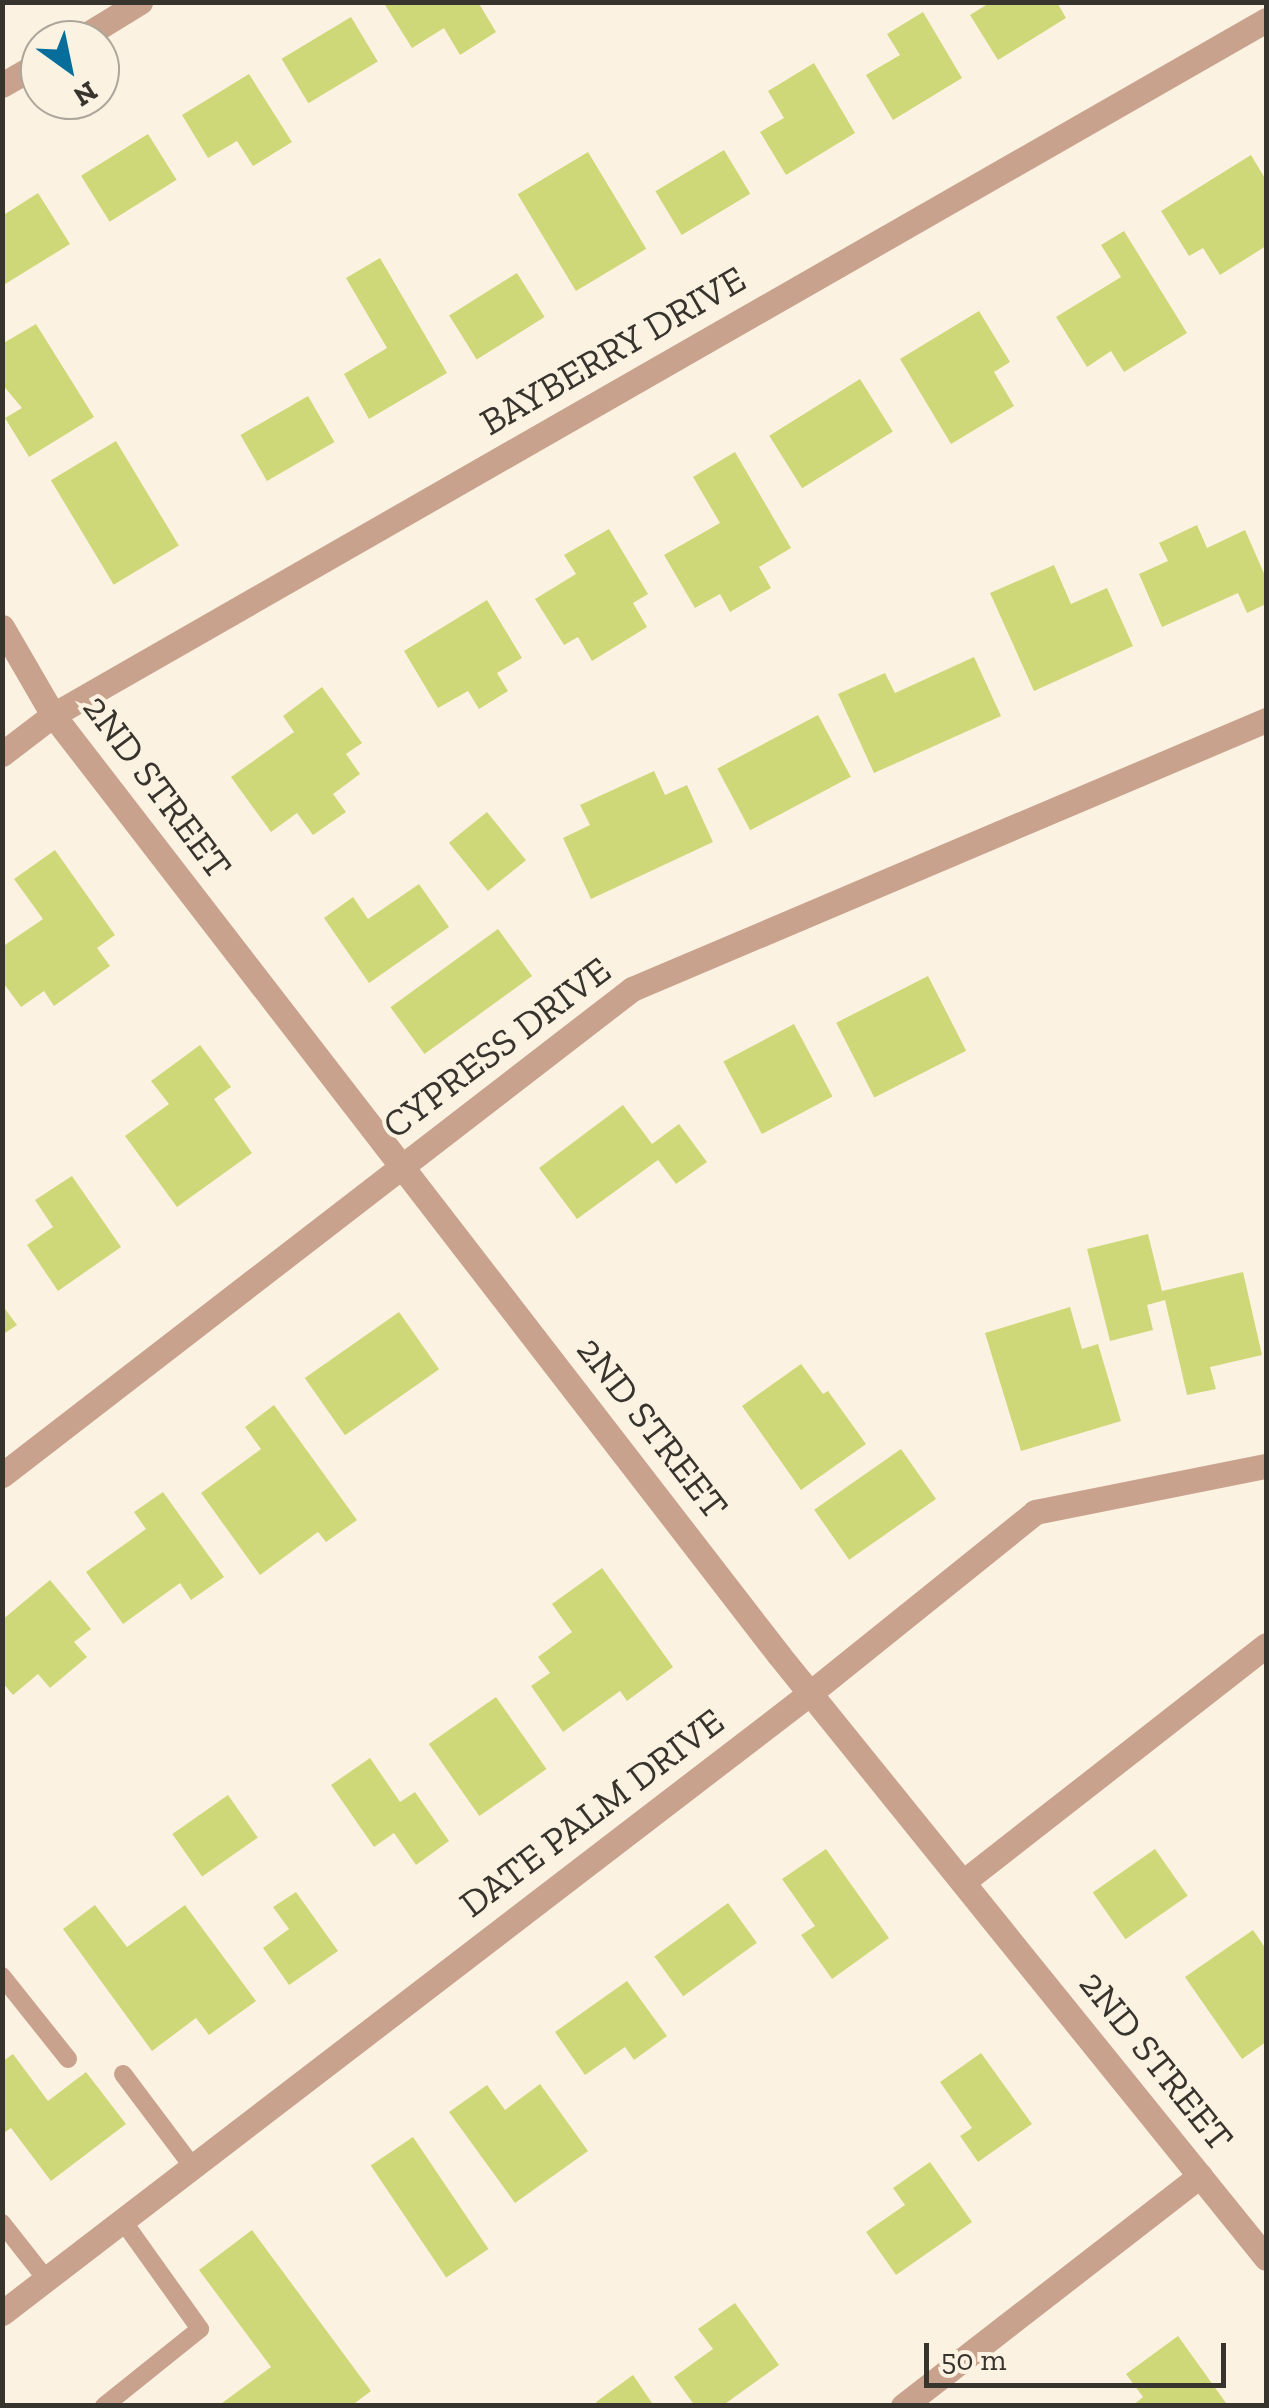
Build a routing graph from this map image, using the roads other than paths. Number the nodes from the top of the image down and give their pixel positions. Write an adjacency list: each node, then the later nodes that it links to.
1 (140, 2): 2 (street)
2 (111, 20)
3 (1266, 20): 5 (street, BAYBERRY DRIVE)
4 (2, 627): 5 (street, 2ND STREET)
5 (53, 714): 7 (street, BAYBERRY DRIVE); 8 (street, 2ND STREET)
6 (1266, 720): 8 (street, CYPRESS DRIVE)
7 (2, 754)
8 (402, 1166): 10 (street, CYPRESS DRIVE); 12 (street, 2ND STREET)
9 (1266, 1466): 12 (street, DATE PALM DRIVE)
10 (2, 1475)
11 (1266, 1646): 13 (street)
12 (809, 1694): 13 (street, 2ND STREET); 17 (street, DATE PALM DRIVE)
13 (963, 1882): 18 (street, 2ND STREET)
14 (2, 1976): 15 (lane)
15 (68, 2059)
16 (123, 2074): 17 (lane)
17 (192, 2166): 19 (street, DATE PALM DRIVE)
18 (1200, 2176): 21 (street, 2ND STREET); 25 (street)
19 (122, 2220): 22 (street, DATE PALM DRIVE); 24 (lane)
20 (2, 2223): 22 (lane)
21 (1266, 2258)
22 (46, 2279): 23 (street, DATE PALM DRIVE)
23 (2, 2312)
24 (104, 2406)
25 (903, 2406)

